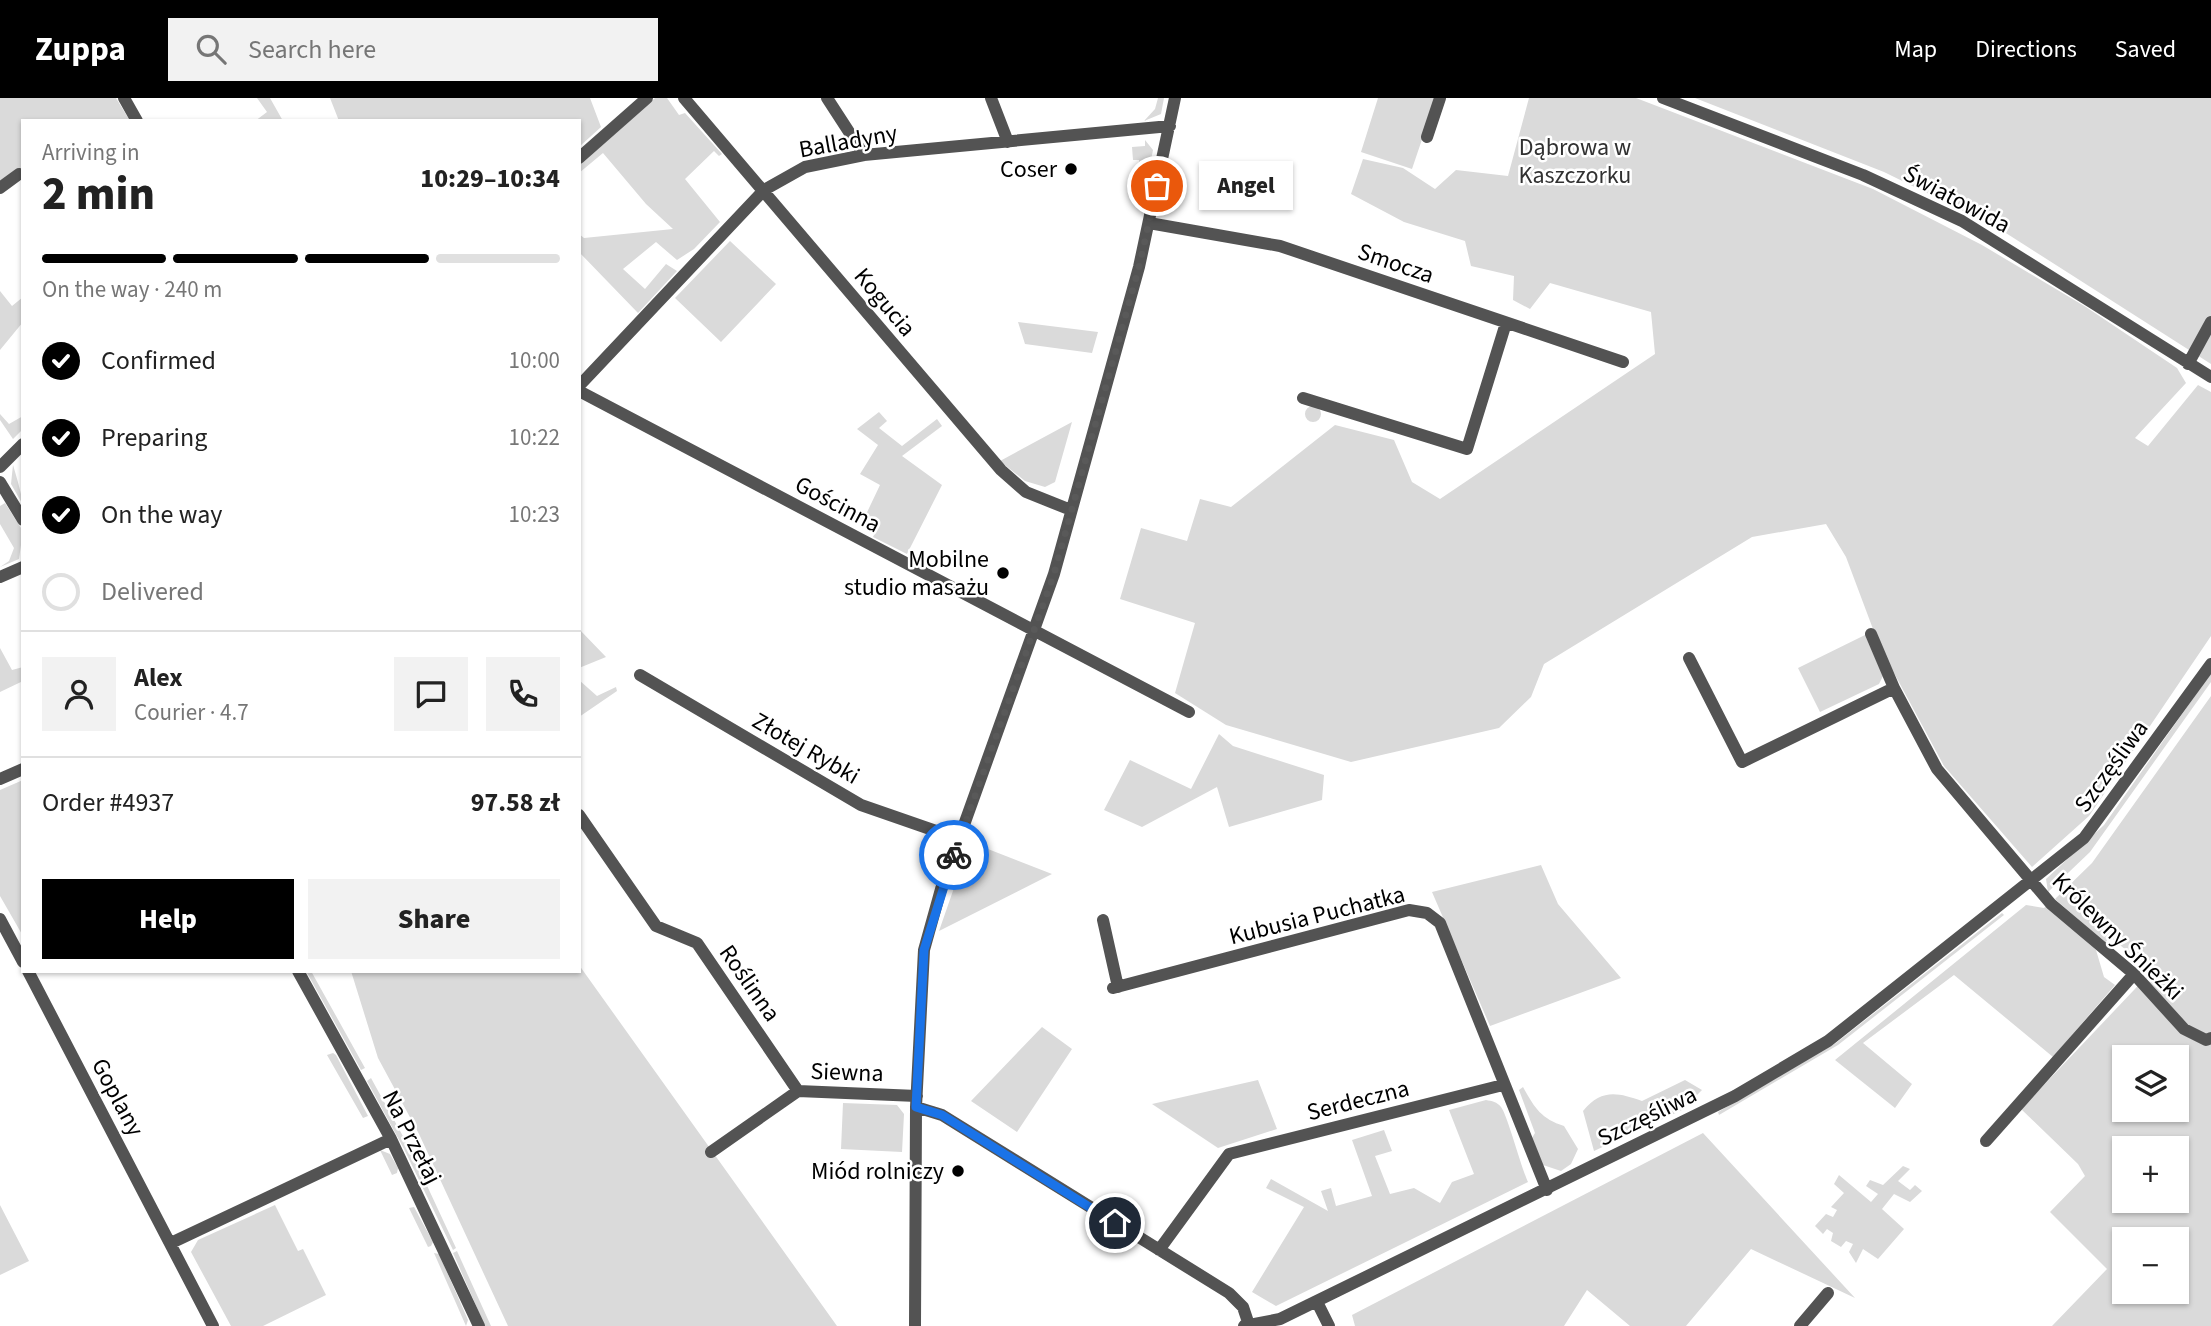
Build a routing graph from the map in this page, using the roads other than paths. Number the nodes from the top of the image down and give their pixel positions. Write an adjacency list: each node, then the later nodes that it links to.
1 (124, 98): 9 (street)
2 (647, 98): 14 (street)
3 (684, 98): 17 (street, Kogucia)
4 (827, 98): 13 (street)
5 (991, 98): 12 (street)
6 (1175, 98): 10 (street)
7 (1440, 98): 11 (street)
8 (1663, 98): 22 (street, Światowida)
9 (136, 119)
10 (1170, 126): 12 (street, Balladyny); 18 (street)
11 (1427, 137)
12 (1008, 142): 13 (street, Balladyny)
13 (864, 155): 17 (street, Balladyny)
14 (581, 156)
15 (19, 174): 16 (street)
16 (0, 188)
17 (764, 190): 24 (street, Balladyny); 30 (street, Kogucia)
18 (1149, 223): 20 (street, Smocza); 30 (street)
19 (2211, 322): 22 (street)
20 (1506, 323): 21 (street, Smocza); 26 (street)
21 (1623, 362)
22 (2188, 364): 23 (street, Światowida)
23 (2211, 377)
24 (581, 386)
25 (581, 389): 34 (street, Gościnna)
26 (1303, 398)
27 (21, 446): 28 (street)
28 (0, 467)
29 (0, 482): 31 (street)
30 (1071, 510): 34 (street)
31 (21, 517)
32 (21, 568): 33 (street)
33 (0, 577)
34 (1034, 631): 40 (street, Gościnna); 44 (street)
35 (1871, 634): 39 (street)
36 (1689, 658): 39 (street)
37 (2211, 664): 45 (street, Szczęśliwa)
38 (640, 675): 44 (street, Złotej Rybki)
39 (1894, 688): 45 (street)
40 (1189, 712)
41 (21, 770): 42 (street)
42 (0, 779)
43 (581, 818): 54 (street, Roślinna)
44 (959, 839): 55 (street)
45 (2032, 881): 51 (street, Królewny Śnieżki); 59 (street, Szczęśliwa)
46 (0, 919): 48 (street)
47 (1103, 919): 53 (street, Kubusia Puchatka)
48 (21, 958)
49 (29, 973): 60 (street, Goplany)
50 (299, 973): 56 (street, Na Przełaj)
51 (2134, 974): 52 (street, Królewny Śnieżki); 57 (street)
52 (2211, 1038)
53 (1503, 1085): 59 (street); 61 (street, Serdeczna)
54 (798, 1091): 55 (street, Siewna); 58 (street, Siewna)
55 (916, 1101): 61 (street, Siewna); 66 (street)
56 (391, 1139): 60 (street); 65 (street, Na Przełaj)
57 (1986, 1142)
58 (711, 1152)
59 (1547, 1190): 63 (street, Szczęśliwa)
60 (171, 1243): 64 (street, Goplany)
61 (1159, 1250): 67 (street, Siewna)
62 (1828, 1293): 69 (street)
63 (1317, 1302): 67 (street, Szczęśliwa); 68 (street)
64 (213, 1326)
65 (478, 1326)
66 (915, 1326)
67 (1247, 1326)
68 (1329, 1326)
69 (1800, 1326)

